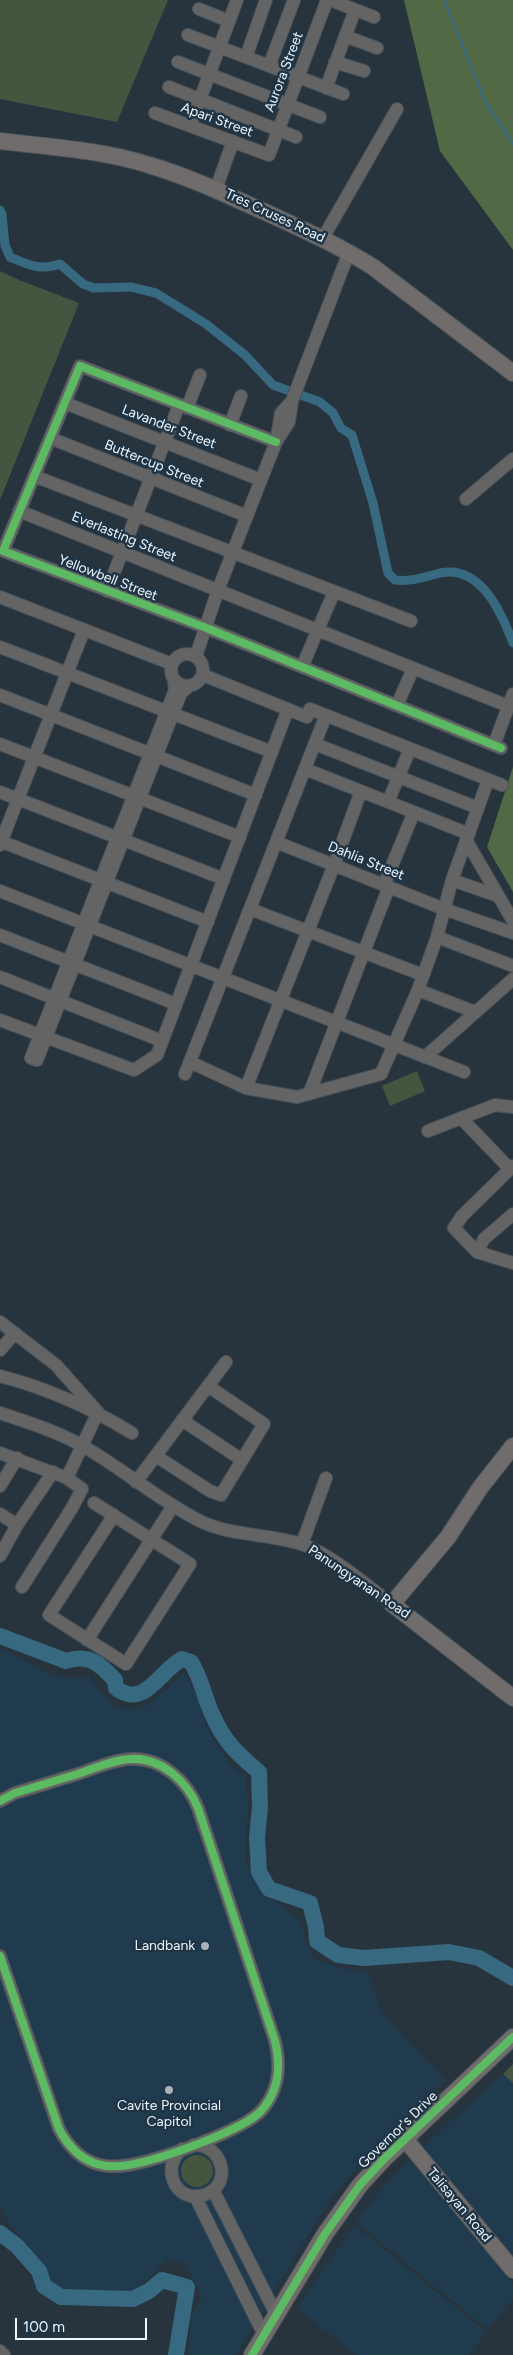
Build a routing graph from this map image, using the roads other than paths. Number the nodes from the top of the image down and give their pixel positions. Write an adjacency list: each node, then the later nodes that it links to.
1 (237, 0): 8 (street)
2 (266, 0): 13 (street)
3 (294, 0): 16 (street)
4 (328, 0): 6 (street); 19 (street, Aurora Street)
5 (199, 9): 8 (street)
6 (355, 10): 7 (street); 10 (street)
7 (374, 17)
8 (229, 21): 11 (street)
9 (188, 35): 11 (street)
10 (345, 36): 12 (street); 15 (street)
11 (219, 47): 13 (street); 18 (street)
12 (377, 48)
13 (246, 57): 16 (street)
14 (178, 62): 18 (street)
15 (335, 62): 17 (street); 21 (street)
16 (269, 66): 19 (street)
17 (364, 71)
18 (209, 74): 23 (street); 24 (street)
19 (298, 77): 21 (street); 24 (street, Aurora Street)
20 (169, 87): 23 (street)
21 (326, 88): 22 (street)
22 (343, 94)
23 (200, 99): 28 (street); 29 (street)
24 (288, 104): 27 (street); 29 (street, Aurora Street)
25 (397, 109): 35 (street)
26 (155, 113): 28 (street, Apari Street)
27 (320, 117)
28 (190, 126): 31 (street, Apari Street)
29 (278, 130): 30 (street); 33 (street, Aurora Street)
30 (296, 137)
31 (230, 140): 33 (street, Apari Street); 34 (street)
32 (0, 141): 34 (main road, Tres Cruses Road)
33 (269, 154)
34 (212, 188): 35 (main road, Tres Cruses Road)
35 (324, 238): 36 (main road, Tres Cruses Road)
36 (349, 252): 37 (main road, Tres Cruses Road); 45 (street)
37 (513, 373)
38 (200, 375): 41 (street)
39 (241, 396): 42 (street)
40 (65, 402): 41 (street); 43 (street); 44 (street, Lavander Street)
41 (183, 406): 42 (street); 44 (street)
42 (230, 425): 45 (street)
43 (50, 438): 47 (street); 48 (street, Buttercup Street)
44 (165, 441): 48 (street); 49 (street, Lavander Street)
45 (276, 442): 49 (street)
46 (513, 459): 50 (street)
47 (34, 476): 51 (street); 52 (street)
48 (150, 479): 52 (street); 53 (street, Buttercup Street)
49 (261, 480): 53 (street)
50 (466, 499)
51 (19, 511): 54 (street, Everlasting Street); 57 (street, Yellowbell Street)
52 (136, 515): 54 (street); 55 (street)
53 (247, 516): 55 (street)
54 (122, 552): 56 (street, Everlasting Street); 57 (street)
55 (233, 552): 56 (street); 58 (street)
56 (218, 590): 61 (street); 63 (street, Everlasting Street)
57 (107, 591): 61 (street, Yellowbell Street)
58 (334, 592): 60 (street); 63 (street)
59 (0, 597): 62 (street)
60 (411, 622)
61 (204, 628): 65 (street); 67 (street, Yellowbell Street)
62 (84, 630): 66 (street); 69 (street)
63 (318, 631): 67 (street); 68 (street, Everlasting Street)
64 (0, 646): 69 (street)
65 (192, 655): 66 (street); 70 (street)
66 (172, 664): 71 (street)
67 (302, 667): 75 (street, Yellowbell Street)
68 (413, 669): 74 (street, Everlasting Street); 75 (street)
69 (67, 672): 77 (street); 78 (street)
70 (202, 676): 72 (street); 76 (street)
71 (174, 681): 72 (street); 77 (street)
72 (188, 687): 77 (street)
73 (0, 695): 78 (street)
74 (510, 700): 75 (street, Yellowbell Street)
75 (397, 706)
76 (288, 709): 79 (street); 83 (street)
77 (170, 712): 83 (street); 84 (street)
78 (50, 715): 84 (street); 85 (street)
79 (326, 715): 81 (street); 82 (street)
80 (0, 744): 85 (street)
81 (315, 744): 86 (street); 87 (street)
82 (410, 749): 87 (street); 88 (street)
83 (272, 752): 92 (street)
84 (153, 755): 92 (street); 93 (street)
85 (34, 757): 93 (street); 94 (street)
86 (305, 769): 90 (street); 102 (street)
87 (398, 777): 95 (street); 96 (street)
88 (488, 780): 89 (street); 96 (street)
89 (502, 785)
90 (361, 791): 95 (street); 103 (street)
91 (0, 792): 94 (street)
92 (256, 795): 98 (street)
93 (137, 797): 98 (street); 100 (street)
94 (18, 799): 100 (street); 101 (street)
95 (388, 802): 97 (street)
96 (478, 808): 99 (street)
97 (414, 812): 99 (street); 107 (street)
98 (240, 837): 104 (street)
99 (468, 837): 105 (street); 109 (street)
100 (120, 839): 104 (street); 106 (street)
101 (1, 842): 106 (street)
102 (276, 842): 103 (street, Dahlia Street); 110 (street)
103 (334, 865): 107 (street, Dahlia Street); 115 (street)
104 (224, 879): 112 (street)
105 (452, 880): 109 (street); 111 (street)
106 (104, 881): 112 (street); 114 (street)
107 (387, 886): 111 (street, Dahlia Street); 119 (street)
108 (0, 890): 114 (street)
109 (498, 896): 113 (street)
110 (250, 909): 115 (street); 125 (street)
111 (444, 909): 116 (street, Dahlia Street); 118 (street)
112 (208, 922): 121 (street)
113 (513, 922)
114 (87, 924): 120 (street); 121 (street)
115 (307, 931): 119 (street); 129 (street)
116 (513, 933)
117 (0, 935): 120 (street)
118 (437, 937): 122 (street); 123 (street)
119 (363, 953): 123 (street); 133 (street)
120 (72, 963): 128 (street); 130 (street)
121 (191, 965): 125 (street); 130 (street)
122 (513, 966)
123 (423, 975): 127 (street)
124 (0, 977): 128 (street)
125 (223, 978): 129 (street); 138 (street)
126 (513, 979): 131 (street)
127 (418, 990): 131 (street); 136 (street)
128 (57, 1000): 134 (street); 135 (street)
129 (279, 1000): 133 (street); 141 (street)
130 (176, 1004): 135 (street)
131 (475, 1012): 137 (street)
132 (0, 1020): 134 (street)
133 (336, 1022): 136 (street); 142 (street)
134 (43, 1037): 135 (street)
135 (162, 1041)
136 (395, 1045): 137 (street); 142 (street)
137 (424, 1057): 139 (street)
138 (190, 1062): 140 (street); 141 (street)
139 (464, 1072)
140 (185, 1074)
141 (246, 1088): 142 (street)
142 (309, 1094)
143 (513, 1106): 144 (street)
144 (461, 1118): 145 (street); 146 (street)
145 (428, 1131)
146 (512, 1167): 148 (street)
147 (513, 1214): 148 (street)
148 (477, 1252): 149 (street)
149 (513, 1263)
150 (0, 1322): 151 (street)
151 (15, 1333): 152 (street); 156 (street)
152 (0, 1350)
153 (226, 1362): 155 (street)
154 (0, 1376): 156 (street)
155 (208, 1386): 158 (street); 165 (street)
156 (98, 1412): 159 (street); 160 (street)
157 (0, 1413): 160 (street, Panungyanan Road)
158 (182, 1420): 163 (street); 165 (street)
159 (132, 1433)
160 (81, 1445): 167 (street); 169 (street, Panungyanan Road)
161 (513, 1446): 180 (main road)
162 (0, 1453): 164 (street)
163 (156, 1456): 165 (street); 169 (street)
164 (17, 1458): 166 (street); 170 (street)
165 (242, 1460)
166 (53, 1472): 167 (street); 175 (street)
167 (67, 1478): 179 (street)
168 (326, 1478): 177 (street)
169 (136, 1482): 172 (street, Panungyanan Road)
170 (0, 1486)
171 (94, 1503): 174 (street)
172 (172, 1506): 176 (street); 177 (street, Panungyanan Road)
173 (0, 1514): 175 (street)
174 (114, 1515): 176 (street); 181 (street)
175 (17, 1525): 178 (street)
176 (151, 1539): 181 (street); 181 (street)
177 (302, 1544): 180 (street, Panungyanan Road)
178 (0, 1556)
179 (22, 1587)
180 (392, 1604): 182 (main road, Panungyanan Road)
181 (87, 1640)
182 (513, 1698)
183 (0, 1801): 186 (street)
184 (0, 1956): 190 (street)
185 (513, 2037): 187 (main road, Governor's Drive)
186 (232, 2130): 188 (street); 189 (street)
187 (405, 2139): 194 (main road, Talisayan Road); 195 (main road, Governor's Drive)
188 (187, 2147): 189 (street); 190 (street); 191 (street)
189 (220, 2159): 192 (street)
190 (150, 2160): 191 (street)
191 (172, 2178): 193 (street)
192 (213, 2190): 193 (street); 195 (street)
193 (195, 2196): 196 (street)
194 (513, 2270)
195 (276, 2314): 196 (main road, Governor's Drive)
196 (264, 2334): 199 (main road, Governor's Drive)
197 (0, 2351): 198 (street)
198 (4, 2355)
199 (252, 2355)

